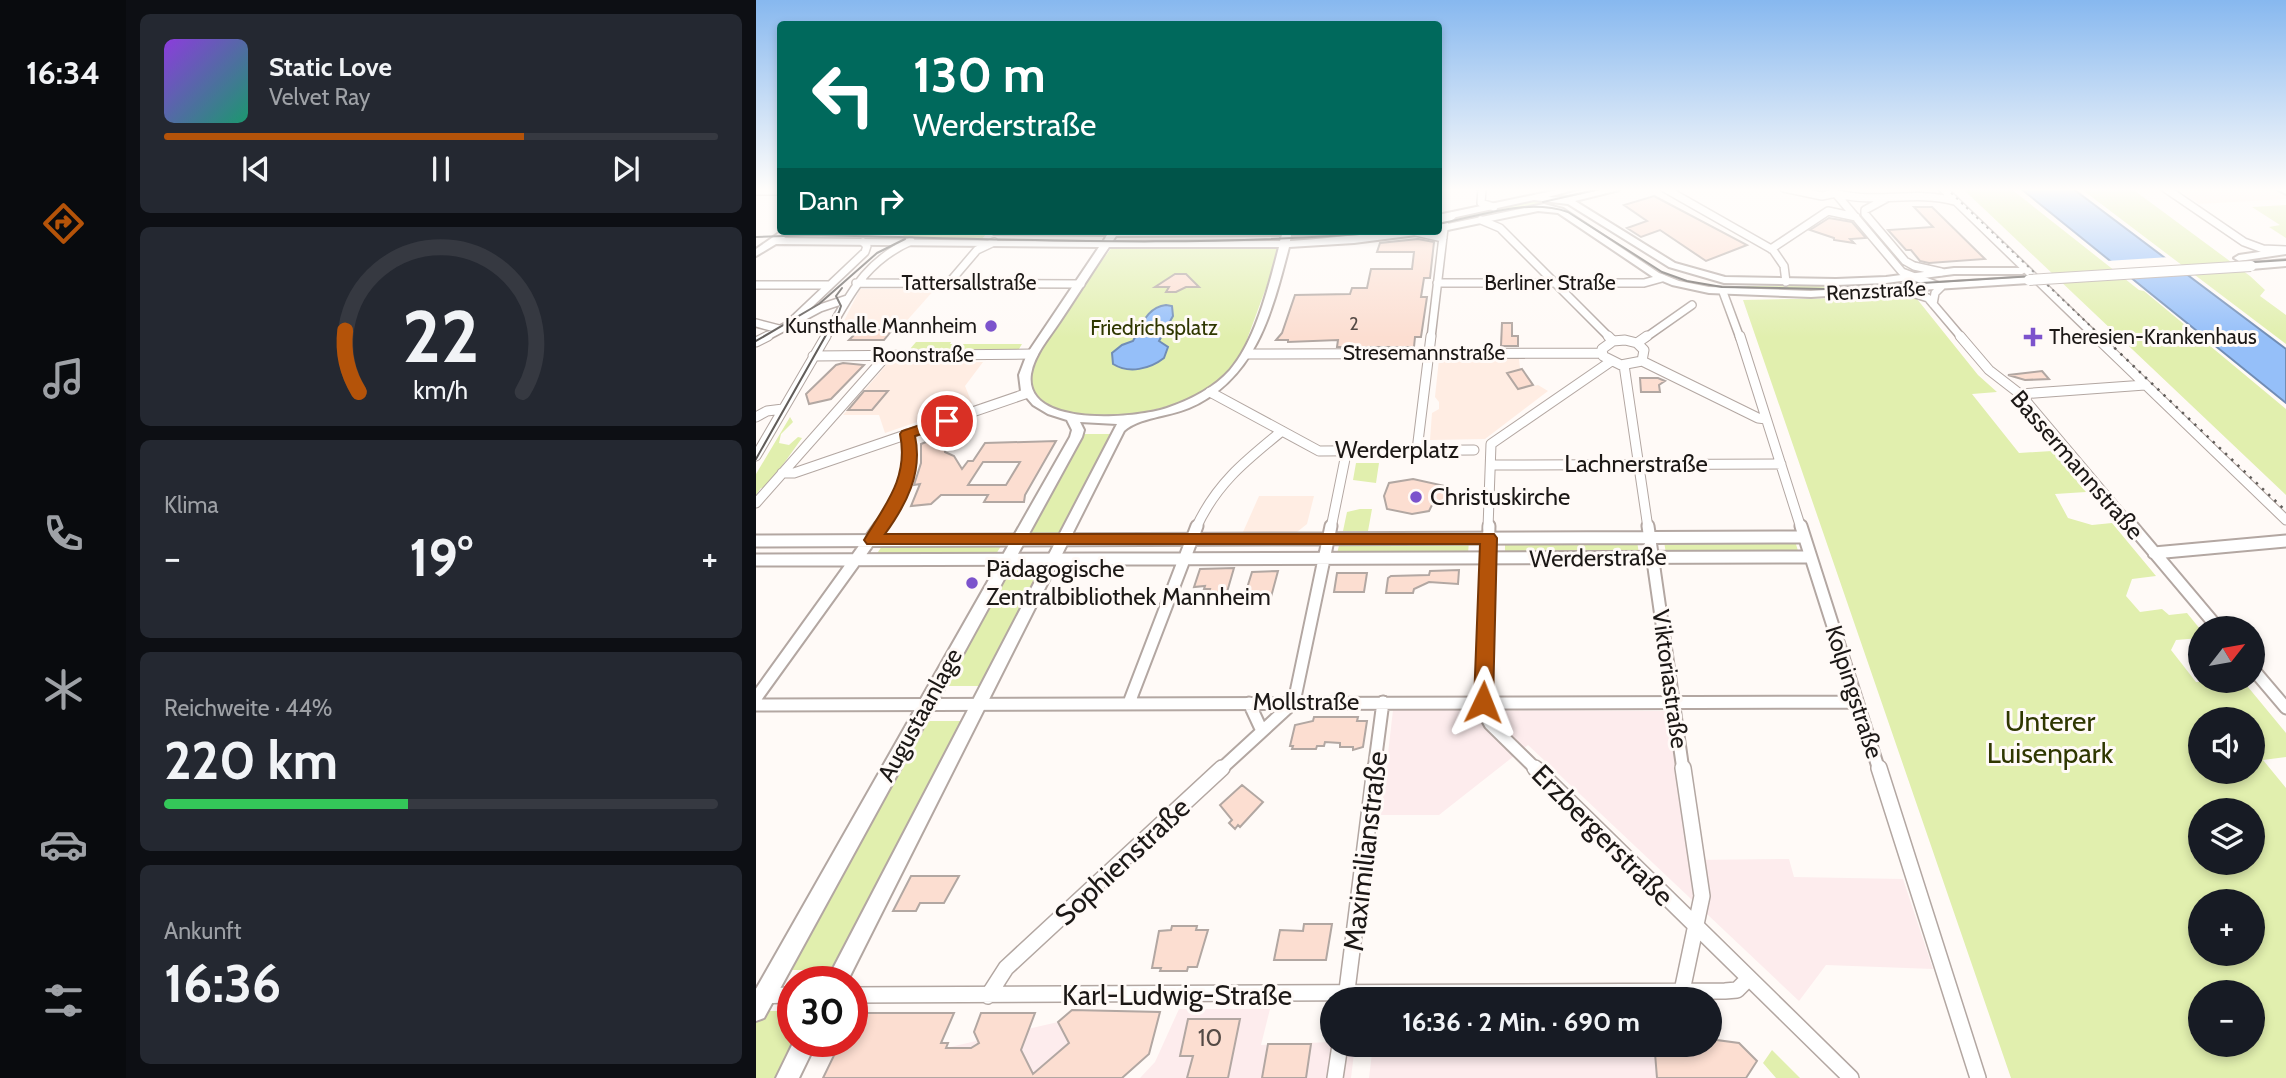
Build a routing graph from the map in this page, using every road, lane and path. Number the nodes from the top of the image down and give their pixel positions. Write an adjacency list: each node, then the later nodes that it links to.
1 (822, 238): 18 (main road)
2 (863, 238): 18 (main road)
3 (1111, 238): 23 (main road)
4 (1126, 238): 23 (main road)
5 (1357, 238): 16 (main road)
6 (1441, 238): 36 (street)
7 (1510, 238): 37 (street)
8 (1602, 238): 32 (main road, Renzstraße)
9 (1628, 238): 29 (main road)
10 (1751, 238): 24 (street)
11 (1786, 238): 24 (street)
12 (1875, 238): 31 (street)
13 (1887, 238): 28 (street)
14 (1991, 238): 30 (street)
15 (2239, 238): 26 (street)
16 (1282, 239): 22 (main road); 22 (main road); 62 (main road)
17 (911, 241): 19 (main road); 20 (main road); 35 (street)
18 (851, 242): 19 (main road)
19 (863, 242): 41 (street)
20 (969, 242): 21 (main road); 25 (street)
21 (994, 242): 23 (main road); 25 (street)
22 (1255, 245): 23 (main road)
23 (1105, 248): 39 (main road)
24 (1770, 249): 34 (street)
25 (977, 250): 38 (street)
26 (2286, 251): 30 (main road)
27 (2286, 263): 30 (main road, bridge)
28 (1941, 272): 30 (main road, Renzstraße); 31 (main road, Renzstraße)
29 (1695, 274): 32 (main road); 33 (main road, Renzstraße)
30 (2027, 275): 42 (main road, Renzstraße); 68 (street)
31 (1909, 277): 34 (main road, Renzstraße); 42 (street)
32 (1662, 278): 37 (street, Berliner Straße); 44 (main road, Renzstraße)
33 (1739, 282): 34 (main road, Renzstraße); 44 (main road)
34 (1786, 282): 46 (main road)
35 (856, 283): 38 (street, Tattersallstraße); 47 (street)
36 (1437, 283): 37 (street, Berliner Straße); 59 (street)
37 (1555, 283): 56 (street)
38 (948, 284): 39 (street, Tattersallstraße)
39 (1081, 284): 61 (main road)
40 (756, 285): 41 (street)
41 (829, 285): 54 (street)
42 (1941, 287): 43 (main road, Renzstraße); 48 (street)
43 (1899, 289): 46 (main road, Renzstraße); 48 (street, Bassermannstraße)
44 (1723, 292): 45 (main road, Renzstraße); 51 (street, Kolpingstraße)
45 (1743, 293): 46 (main road, Renzstraße); 51 (street)
46 (1780, 295)
47 (848, 299): 49 (street); 52 (street)
48 (1933, 304): 71 (street, Bassermannstraße)
49 (830, 305): 52 (street); 54 (street)
50 (1692, 305): 58 (street)
51 (1730, 306): 76 (street, Kolpingstraße)
52 (834, 319): 64 (street)
53 (756, 323): 55 (street)
54 (790, 323): 55 (street)
55 (779, 329): 57 (street)
56 (1613, 341): 58 (street); 60 (street)
57 (756, 342)
58 (1637, 344): 65 (street)
59 (1429, 353): 60 (street, Stresemannstraße); 62 (street, Stresemannstraße); 81 (street)
60 (1602, 353): 66 (street)
61 (1033, 354): 63 (street, Roonstraße); 70 (main road)
62 (1247, 354): 69 (main road)
63 (887, 355): 64 (street, Roonstraße); 88 (street)
64 (813, 356): 73 (street)
65 (1642, 361): 67 (street); 76 (street)
66 (1609, 362): 67 (street); 87 (street, Werderplatz)
67 (1624, 366): 85 (street, Viktoriastraße)
68 (2145, 385): 71 (street); 90 (street)
69 (1210, 392): 78 (main road); 79 (street)
70 (1028, 393): 77 (main road); 80 (street)
71 (2020, 394): 101 (street, Bassermannstraße)
72 (756, 408): 74 (street)
73 (783, 408): 74 (street); 84 (street)
74 (767, 411): 75 (street)
75 (756, 417)
76 (1766, 419): 86 (street, Kolpingstraße)
77 (1073, 420): 78 (main road); 98 (main road, Augustaanlage)
78 (1129, 420): 96 (main road, Augustaanlage)
79 (1282, 431): 81 (street, Werderplatz); 93 (street)
80 (907, 434): 88 (street); 97 (street)
81 (1416, 450): 82 (street, Werderplatz)
82 (1474, 450)
83 (1346, 454): 94 (street, Werderplatz)
84 (756, 456)
85 (1638, 464): 86 (street, Lachnerstraße); 87 (street, Lachnerstraße); 91 (street, Viktoriastraße)
86 (1781, 464): 92 (street, Kolpingstraße)
87 (1491, 465): 95 (street, Werderplatz)
88 (782, 473): 89 (street)
89 (756, 503)
90 (2286, 520)
91 (1649, 537): 92 (street, Werderstraße); 95 (street, Werderstraße); 102 (street, Viktoriastraße)
92 (1804, 537): 103 (street, Kolpingstraße)
93 (1191, 538): 94 (street, Werderstraße); 96 (street, Werderstraße); 105 (street)
94 (1329, 538): 95 (street, Werderstraße); 107 (street)
95 (1489, 538): 108 (street, Erzbergerstraße)
96 (1062, 539): 98 (street, Werderstraße); 104 (main road, Augustaanlage)
97 (872, 540): 98 (street, Werderstraße); 99 (street, Werderstraße); 110 (street)
98 (1018, 540): 106 (main road, Augustaanlage)
99 (756, 541)
100 (2286, 541): 101 (street)
101 (2154, 553): 111 (street, Bassermannstraße)
102 (1652, 557): 103 (street, Werderstraße); 108 (street, Werderstraße); 114 (street, Viktoriastraße)
103 (1811, 557): 119 (street, Kolpingstraße)
104 (1053, 558): 105 (street, Werderstraße); 106 (street, Werderstraße); 120 (main road, Augustaanlage)
105 (1184, 558): 107 (street, Werderstraße); 121 (street)
106 (1007, 559): 110 (street, Werderstraße); 123 (main road, Augustaanlage)
107 (1325, 559): 108 (street, Werderstraße); 116 (street)
108 (1488, 559): 118 (street, Erzbergerstraße)
109 (756, 560): 110 (street, Werderstraße)
110 (858, 560): 113 (street)
111 (2208, 616)
112 (2265, 683): 124 (street)
113 (756, 698)
114 (1673, 701): 118 (street, Mollstraße); 119 (street, Mollstraße); 126 (street, Viktoriastraße)
115 (1249, 702): 116 (street, Mollstraße); 121 (street, Mollstraße); 125 (street)
116 (1294, 702): 117 (street, Mollstraße); 125 (street, Sophienstraße)
117 (1383, 702): 118 (street, Mollstraße); 129 (street, Maximilianstraße)
118 (1483, 702): 126 (street, Erzbergerstraße)
119 (1857, 702): 142 (street, Kolpingstraße)
120 (978, 703): 121 (street, Mollstraße); 123 (street, Mollstraße); 127 (main road, Augustaanlage)
121 (1129, 703)
122 (756, 705): 123 (street, Mollstraße)
123 (925, 706): 136 (main road, Augustaanlage)
124 (2286, 708)
125 (1262, 732): 133 (street, Sophienstraße)
126 (1695, 926): 128 (street, Erzbergerstraße); 130 (street, Viktoriastraße)
127 (844, 966)
128 (1749, 978): 131 (street, Karl-Ludwig-Straße); 141 (street, Erzbergerstraße)
129 (1347, 987)
130 (1683, 987)
131 (1722, 990)
132 (868, 995): 133 (street, Karl-Ludwig-Straße)
133 (988, 996): 134 (street, Karl-Ludwig-Straße)
134 (1320, 996)
135 (777, 998): 136 (street)
136 (759, 1001)
137 (798, 1057): 139 (main road)
138 (1338, 1057): 140 (street)
139 (787, 1078)
140 (1335, 1078)
141 (1851, 1078)
142 (1978, 1078)

